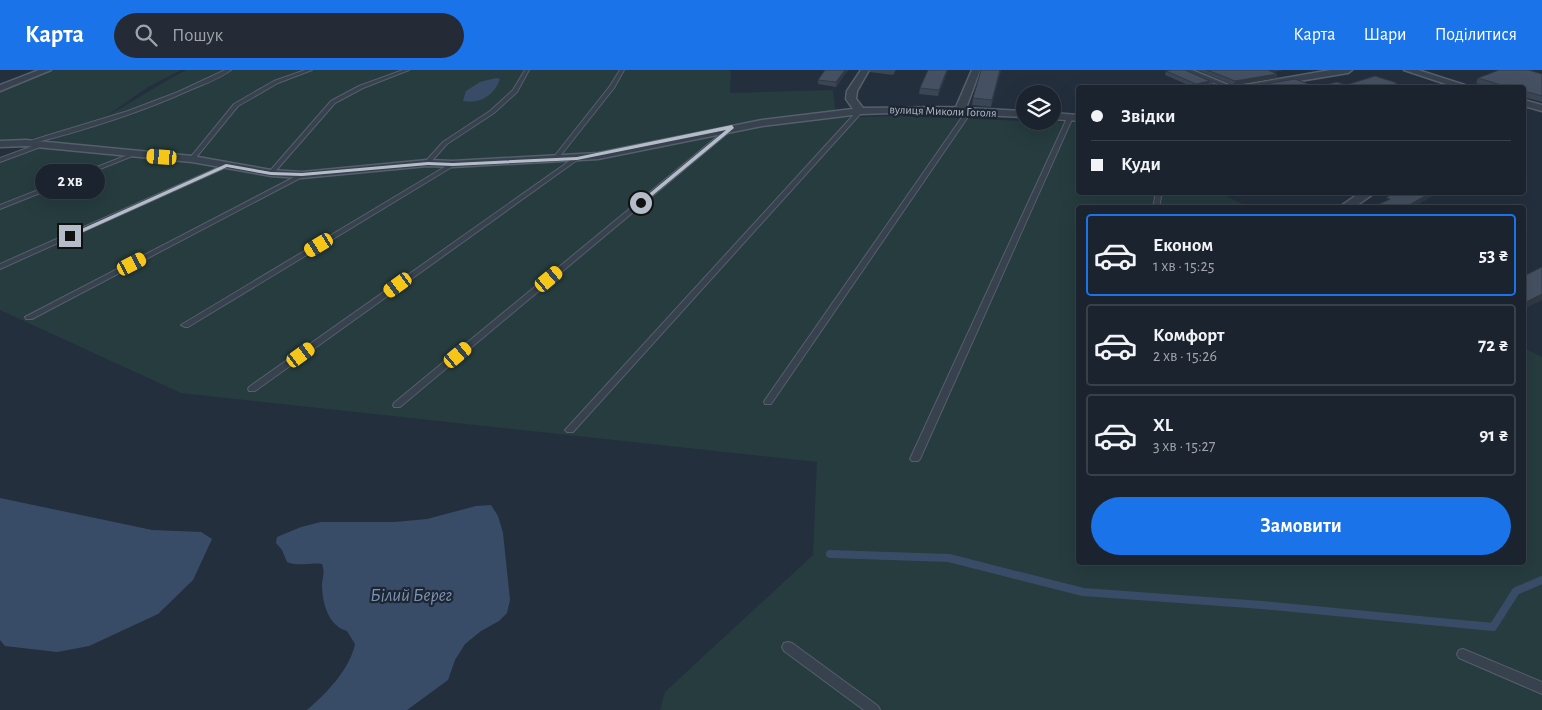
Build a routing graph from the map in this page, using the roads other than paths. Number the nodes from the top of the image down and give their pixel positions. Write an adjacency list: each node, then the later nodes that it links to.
1 (47, 70): 15 (street)
2 (229, 70): 24 (lane)
3 (310, 70): 29 (lane)
4 (407, 70): 35 (lane)
5 (527, 70): 32 (lane)
6 (622, 70): 30 (lane)
7 (865, 70): 18 (street)
8 (976, 70): 19 (street)
9 (1184, 70): 12 (street)
10 (1348, 70): 13 (street)
11 (1408, 70): 14 (street)
12 (1222, 85)
13 (1256, 85)
14 (1460, 85)
15 (0, 88)
16 (1526, 104): 17 (street)
17 (1542, 108)
18 (860, 111): 19 (street, вулиця Миколи Гоголя); 23 (street, вулиця Миколи Гоголя); 46 (lane)
19 (964, 111): 20 (street, вулиця Миколи Гоголя); 44 (lane)
20 (1016, 114)
21 (1061, 116): 22 (street)
22 (1074, 117): 47 (lane)
23 (732, 127): 28 (street, вулиця Миколи Гоголя); 45 (lane)
24 (26, 143): 25 (street, вулиця Миколи Гоголя); 26 (street, вулиця Миколи Гоголя)
25 (0, 144)
26 (41, 145): 27 (street, вулиця Миколи Гоголя); 31 (lane)
27 (132, 155): 29 (street, вулиця Миколи Гоголя); 39 (lane)
28 (577, 158): 30 (street, вулиця Миколи Гоголя); 43 (lane)
29 (192, 159): 34 (street, вулиця Миколи Гоголя)
30 (555, 159): 33 (street, вулиця Миколи Гоголя)
31 (0, 160)
32 (428, 163): 33 (street, вулиця Миколи Гоголя); 36 (street, вулиця Миколи Гоголя)
33 (453, 164): 42 (lane)
34 (226, 166): 35 (street, вулиця Миколи Гоголя); 40 (lane)
35 (271, 173): 36 (street, вулиця Миколи Гоголя)
36 (302, 175): 41 (lane)
37 (1365, 195): 38 (street)
38 (1349, 205)
39 (0, 207)
40 (0, 267)
41 (29, 317)
42 (185, 325)
43 (252, 389)
44 (768, 402)
45 (397, 405)
46 (570, 430)
47 (915, 460)
48 (788, 647): 51 (lane)
49 (1463, 654): 50 (lane)
50 (1542, 688)
51 (874, 710)

